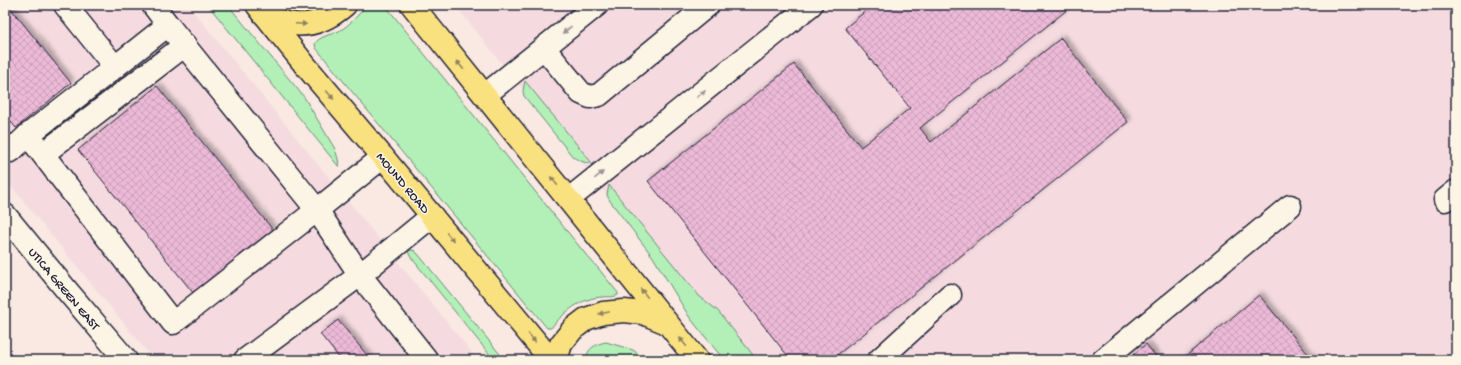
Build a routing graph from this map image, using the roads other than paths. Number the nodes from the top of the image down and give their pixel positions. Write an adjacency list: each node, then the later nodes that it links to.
1 (65, 5): 12 (street)
2 (152, 5): 9 (street)
3 (345, 5): 7 (main road, one-way to 3)
4 (412, 5): 13 (main road, one-way to 4)
5 (597, 5): 11 (street, one-way to 11)
6 (708, 5): 11 (street)
7 (260, 9): 17 (main road, MOUND ROAD, one-way to 17)
8 (799, 9): 18 (street, one-way to 8)
9 (168, 24): 10 (street); 12 (street)
10 (185, 45): 16 (street); 20 (street)
11 (544, 48): 13 (street)
12 (114, 66): 14 (street)
13 (485, 95): 18 (main road, one-way to 13)
14 (28, 135): 15 (street); 16 (street)
15 (5, 144)
16 (43, 154): 20 (street)
17 (383, 157): 20 (street); 22 (main road, MOUND ROAD)
18 (569, 200): 25 (main road, one-way to 18)
19 (1290, 206): 33 (street)
20 (317, 210): 23 (street)
21 (5, 215): 26 (street, UTICA GREEN EAST)
22 (432, 216): 23 (street); 29 (main road, MOUND ROAD, one-way to 29)
23 (360, 275): 27 (street); 28 (street)
24 (950, 295): 32 (street)
25 (668, 324): 30 (main road, one-way to 30); 31 (main road, one-way to 25)
26 (126, 360)
27 (245, 360)
28 (426, 360)
29 (551, 360)
30 (556, 360)
31 (697, 360)
32 (879, 360)
33 (1103, 360)

